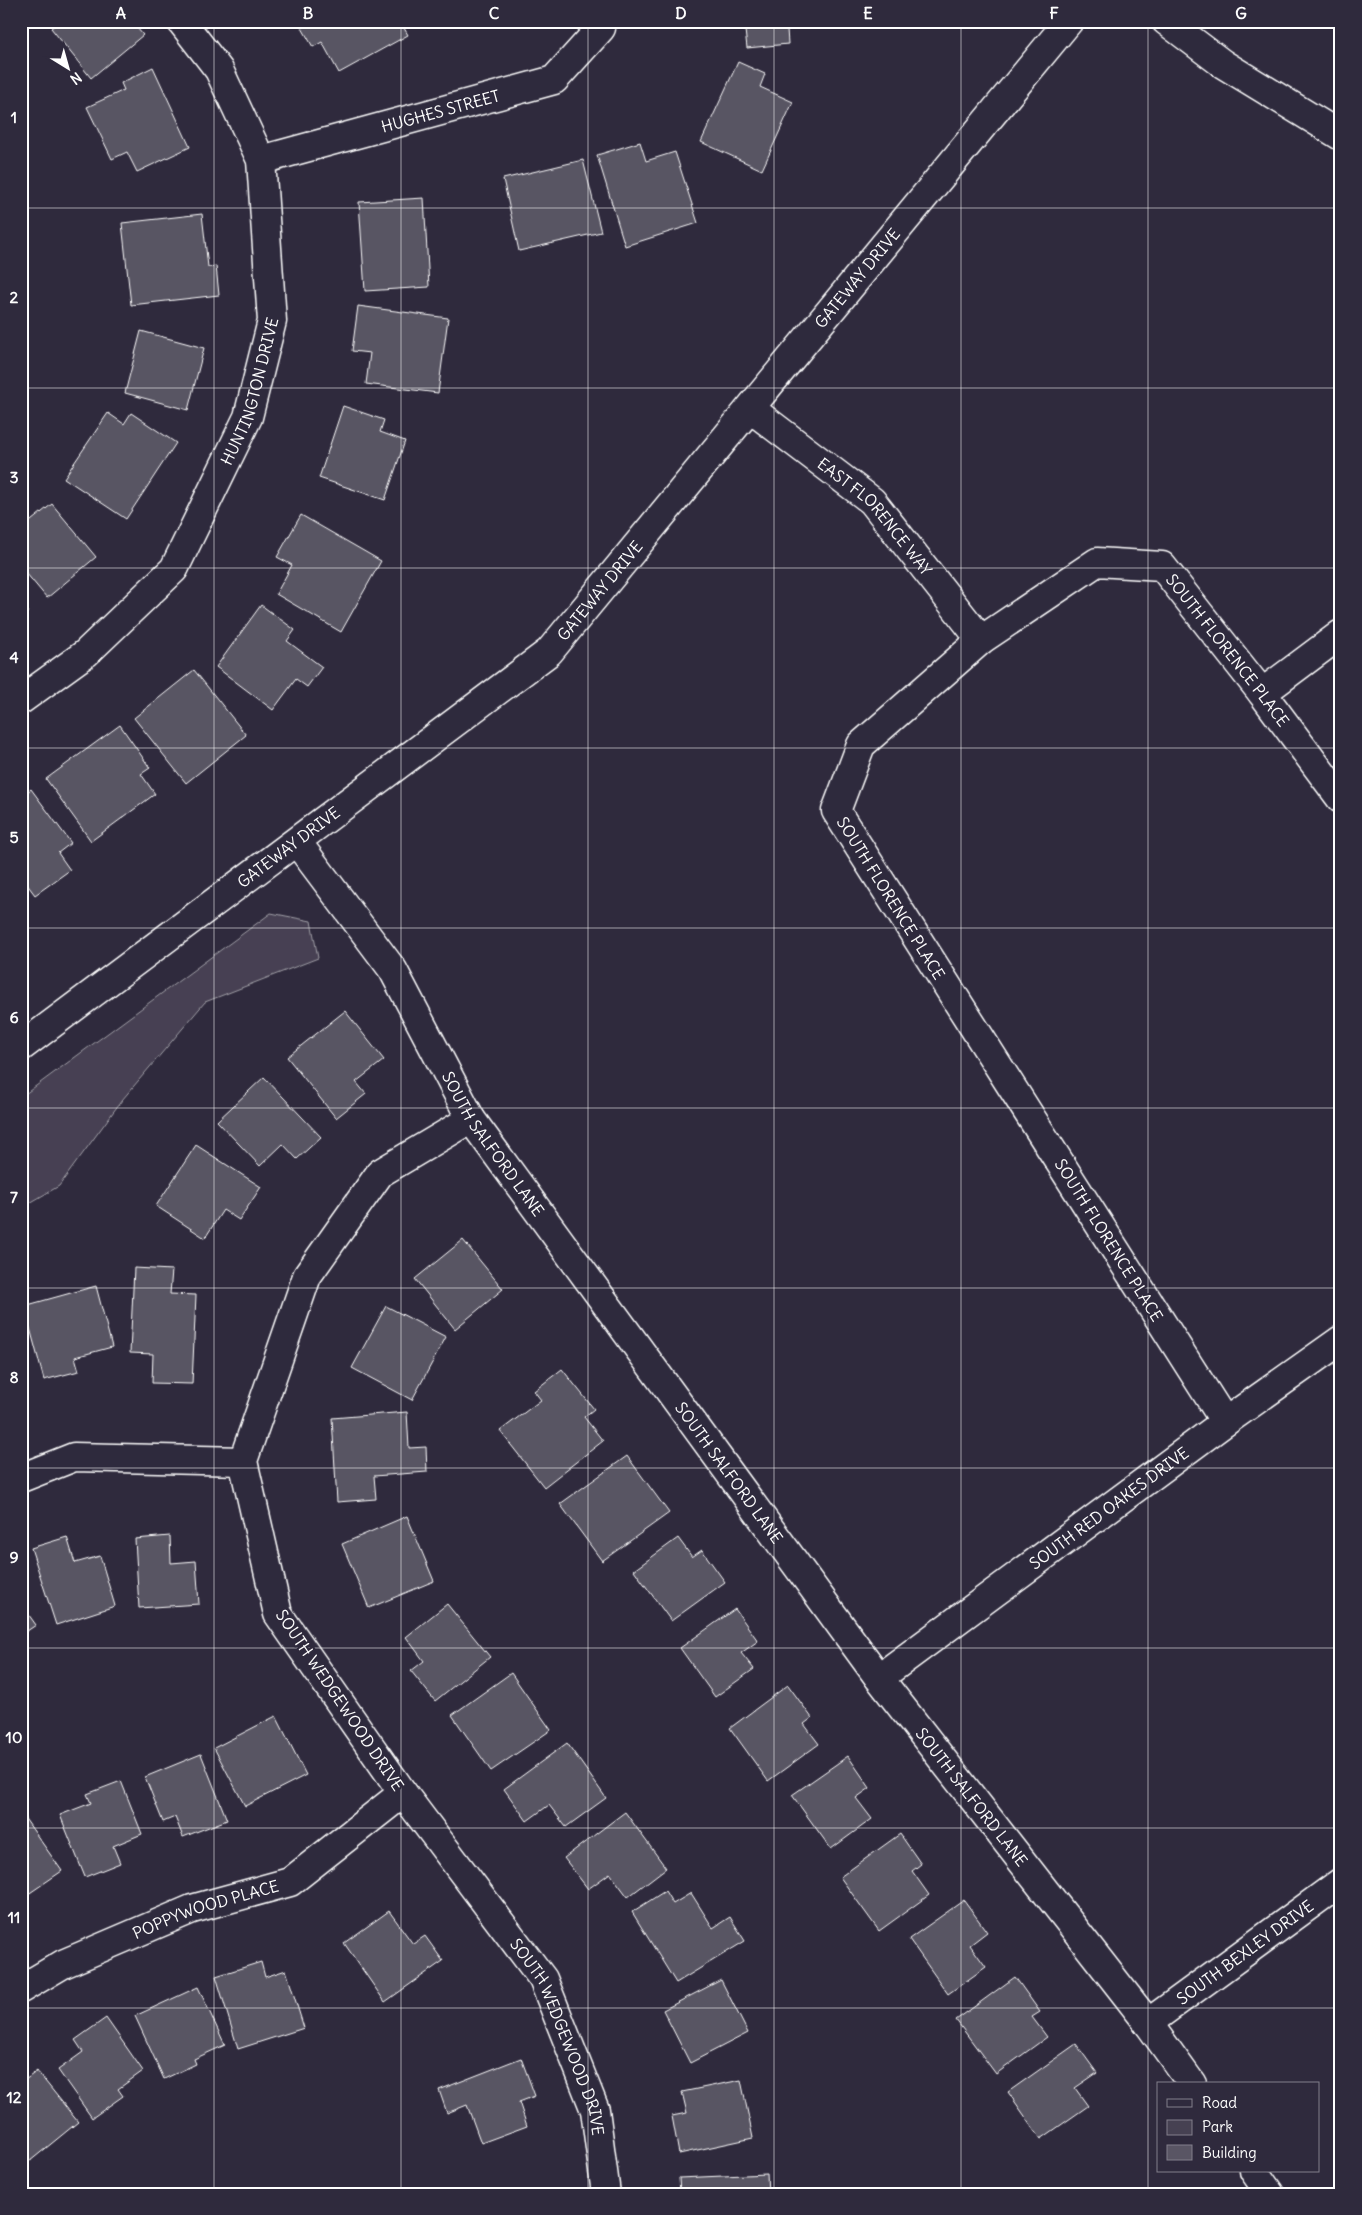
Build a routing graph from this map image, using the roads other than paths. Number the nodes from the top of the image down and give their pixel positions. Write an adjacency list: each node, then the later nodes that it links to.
1 (181, 21): 6 (street, HUNTINGTON DRIVE)
2 (1068, 21): 7 (street, GATEWAY DRIVE)
3 (1166, 21): 5 (street)
4 (601, 28): 6 (street, HUGHES STREET)
5 (1341, 136)
6 (261, 160): 11 (street, HUNTINGTON DRIVE)
7 (751, 409): 9 (street, EAST FLORENCE WAY); 13 (street, GATEWAY DRIVE)
8 (1341, 634): 10 (street)
9 (981, 640): 10 (street, SOUTH FLORENCE PLACE); 17 (street, SOUTH FLORENCE PLACE)
10 (1262, 693): 12 (street, SOUTH FLORENCE PLACE)
11 (21, 700)
12 (1341, 799)
13 (297, 842): 14 (street, GATEWAY DRIVE); 15 (street, SOUTH SALFORD LANE)
14 (21, 1047)
15 (471, 1119): 18 (street); 20 (street, SOUTH SALFORD LANE)
16 (1341, 1340): 17 (street, SOUTH RED OAKES DRIVE)
17 (1225, 1422): 20 (street, SOUTH RED OAKES DRIVE)
18 (242, 1461): 19 (street); 21 (street, SOUTH WEDGEWOOD DRIVE)
19 (21, 1478)
20 (880, 1678): 24 (street, SOUTH SALFORD LANE)
21 (403, 1793): 23 (street, POPPYWOOD PLACE); 27 (street, SOUTH WEDGEWOOD DRIVE)
22 (1341, 1882): 24 (street, SOUTH BEXLEY DRIVE)
23 (21, 1989)
24 (1148, 2023): 25 (street, SOUTH SALFORD LANE)
25 (1191, 2082)
26 (1255, 2172): 28 (street)
27 (606, 2194)
28 (1270, 2194)

